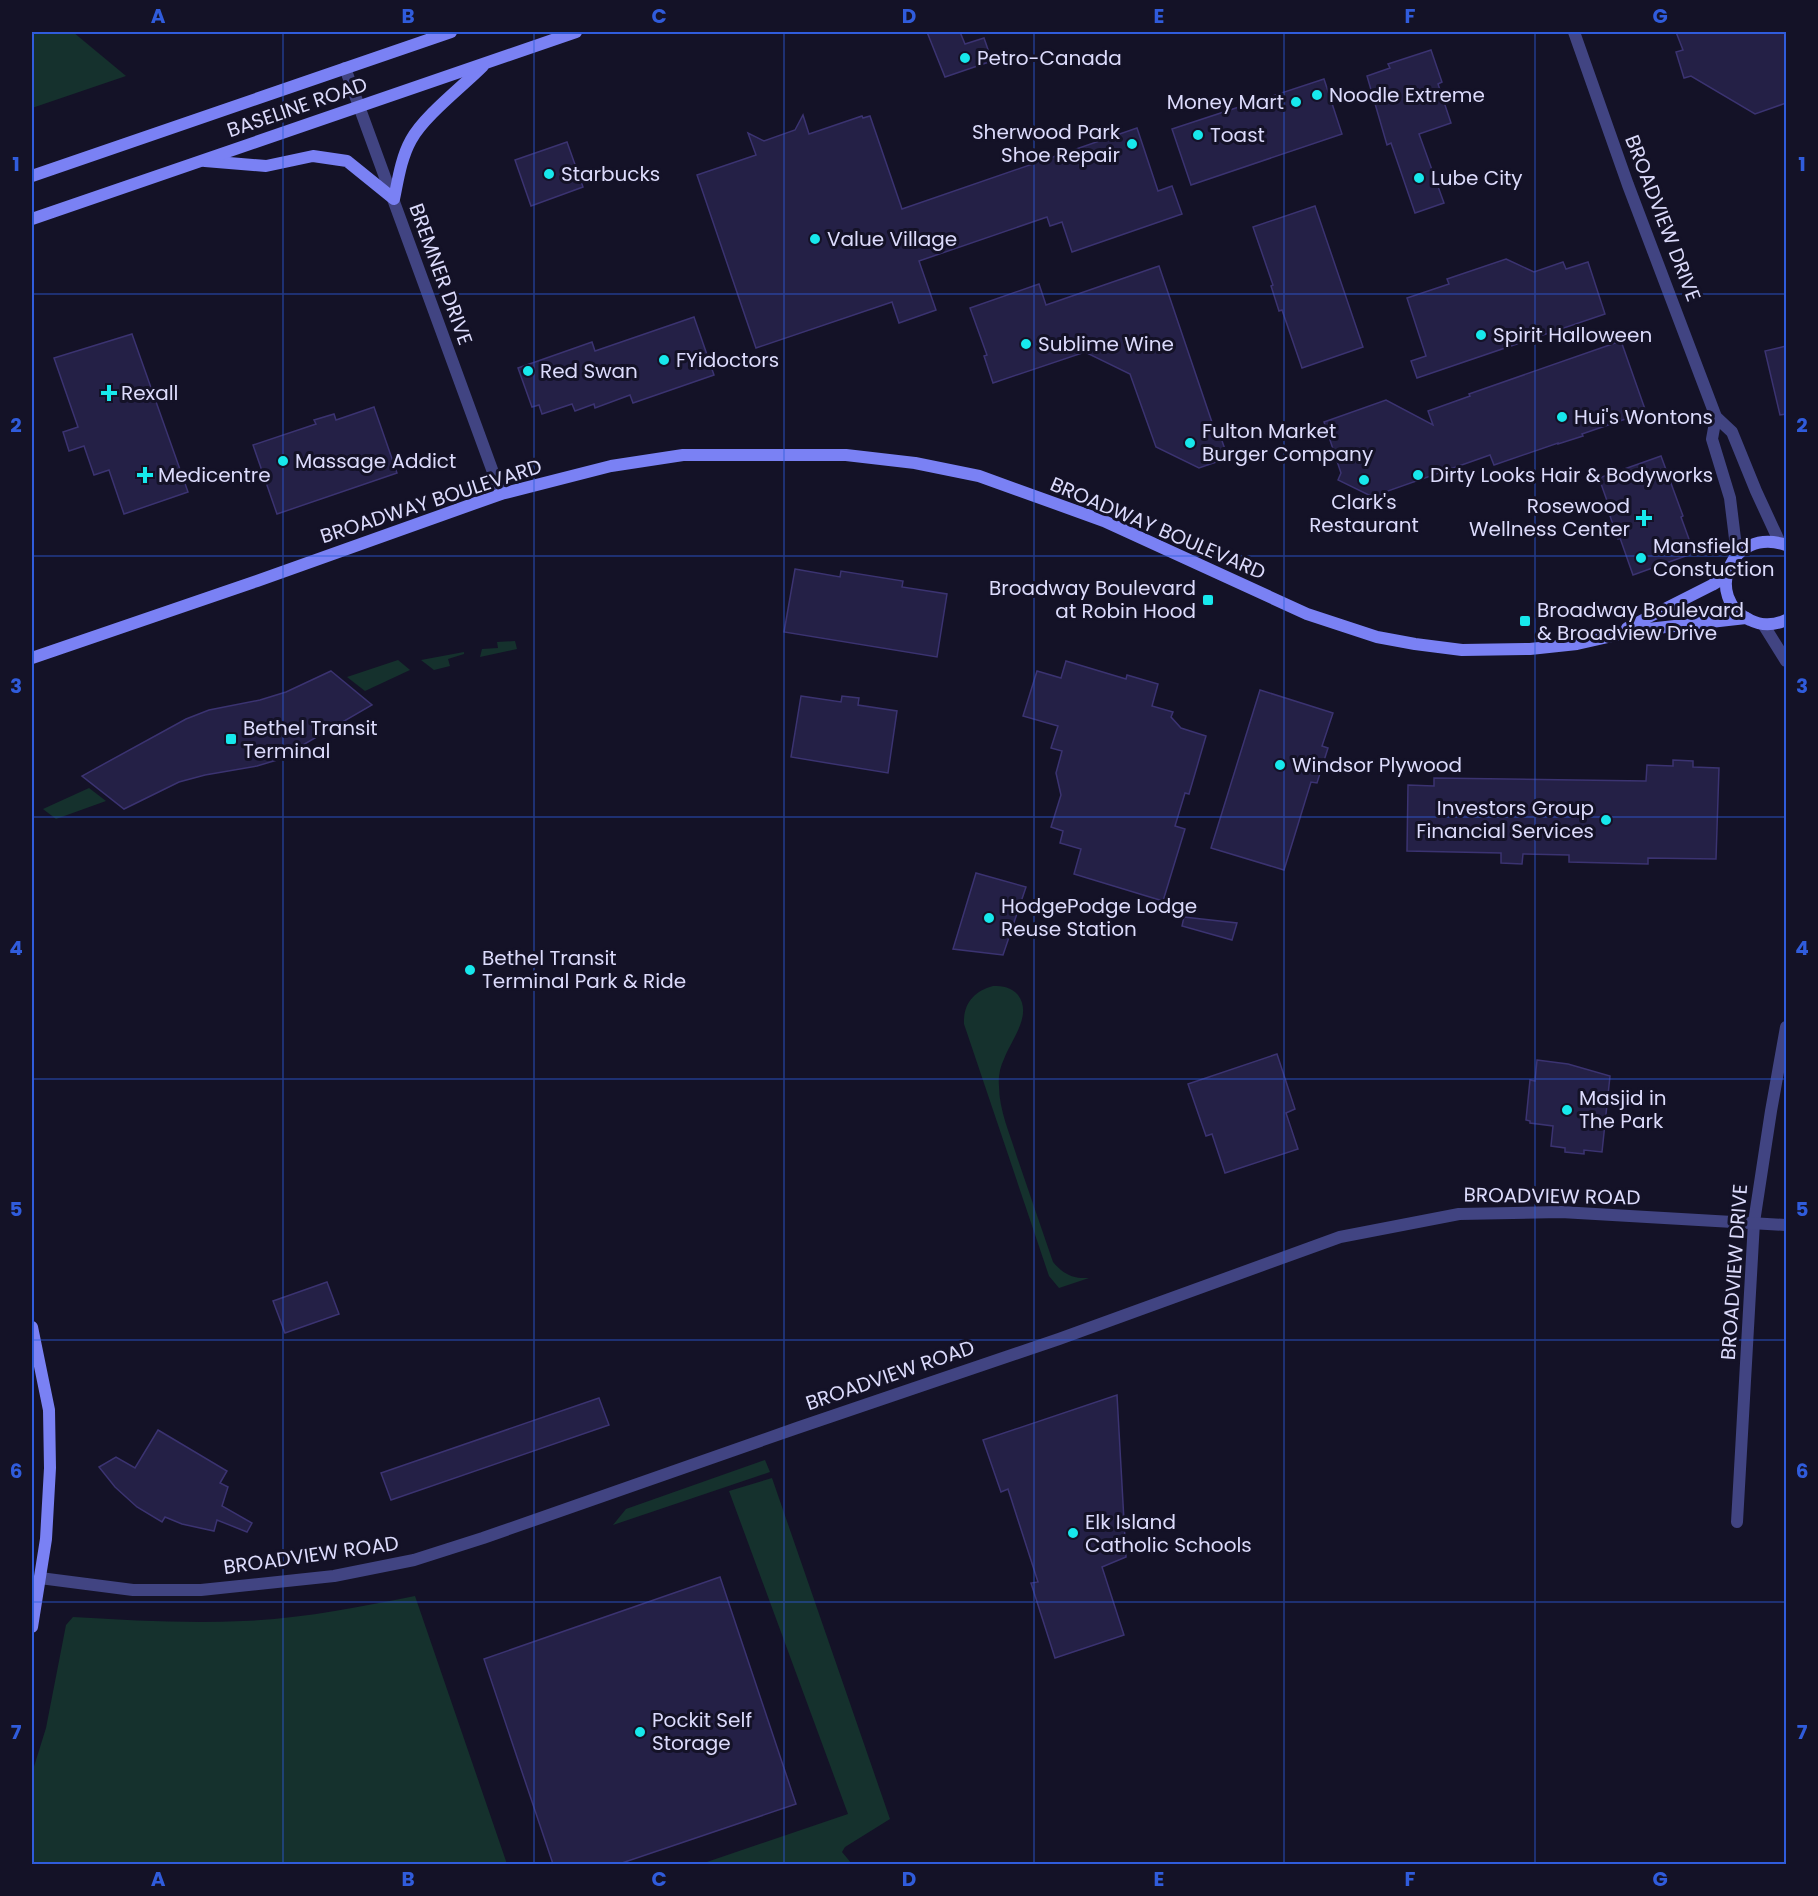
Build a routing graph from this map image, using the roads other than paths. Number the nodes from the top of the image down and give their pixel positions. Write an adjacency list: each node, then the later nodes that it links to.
1 (451, 32): 5 (street, BASELINE ROAD)
2 (576, 32): 4 (street, BASELINE ROAD)
3 (1574, 32): 11 (street, BROADVIEW DRIVE)
4 (487, 62): 6 (street, BASELINE ROAD); 9 (street)
5 (345, 68): 6 (street, BREMNER DRIVE); 8 (street, BASELINE ROAD)
6 (357, 106): 7 (street, BASELINE ROAD); 9 (street, BREMNER DRIVE)
7 (201, 161): 9 (street); 10 (street, BASELINE ROAD)
8 (32, 176)
9 (393, 199): 12 (street, BREMNER DRIVE)
10 (32, 219)
11 (1716, 417): 13 (street, BROADVIEW DRIVE); 14 (street, BROADVIEW DRIVE)
12 (501, 494): 19 (street, BROADWAY BOULEVARD); 20 (street, BROADWAY BOULEVARD)
13 (1783, 544): 14 (street)
14 (1737, 555): 15 (street)
15 (1727, 576): 16 (street); 19 (street, BROADWAY BOULEVARD)
16 (1746, 618): 18 (street); 19 (street, BROADWAY BOULEVARD)
17 (1786, 620): 18 (street)
18 (1763, 624): 21 (street)
19 (1612, 636)
20 (32, 658)
21 (1786, 661)
22 (1786, 1027): 23 (street, BROADVIEW DRIVE)
23 (1755, 1222): 24 (street, BROADVIEW ROAD); 26 (street, BROADVIEW DRIVE); 27 (street, BROADVIEW ROAD)
24 (1786, 1225)
25 (32, 1327): 27 (street)
26 (1737, 1522)
27 (40, 1578): 28 (street)
28 (32, 1628)

